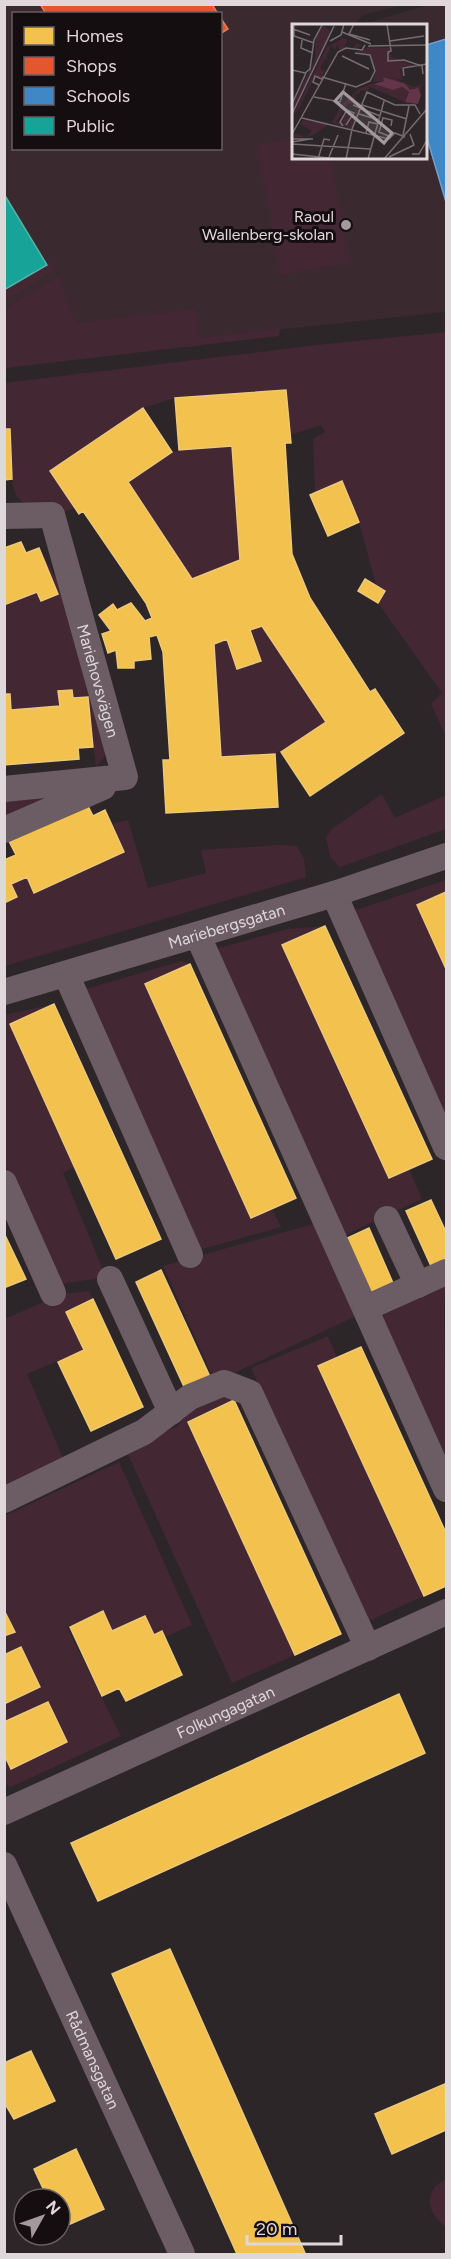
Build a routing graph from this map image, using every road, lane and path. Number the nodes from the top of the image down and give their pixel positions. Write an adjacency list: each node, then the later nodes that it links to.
1 (52, 515): 2 (street); 3 (street); 4 (street, Mariehovsvägen)
2 (4, 516)
3 (4, 534)
4 (125, 777): 5 (street); 6 (street)
5 (4, 789)
6 (4, 830)
7 (447, 856): 8 (street, Mariebergsgatan)
8 (334, 894): 9 (street, Mariebergsgatan); 12 (street)
9 (198, 936): 10 (street, Mariebergsgatan); 20 (street)
10 (66, 974): 11 (street, Mariebergsgatan); 15 (street)
11 (4, 992)
12 (447, 1147)
13 (4, 1183): 19 (street)
14 (387, 1220): 18 (street)
15 (190, 1255)
16 (447, 1272): 18 (street)
17 (110, 1279): 21 (street)
18 (418, 1285): 20 (street)
19 (53, 1293)
20 (366, 1308): 22 (street)
21 (171, 1412): 23 (street); 25 (street)
22 (447, 1489)
23 (4, 1500)
24 (447, 1612): 25 (street, Folkungagatan)
25 (368, 1648): 26 (street, Folkungagatan)
26 (4, 1812)
27 (4, 1865): 28 (street, Rådmansgatan)
28 (182, 2254)

